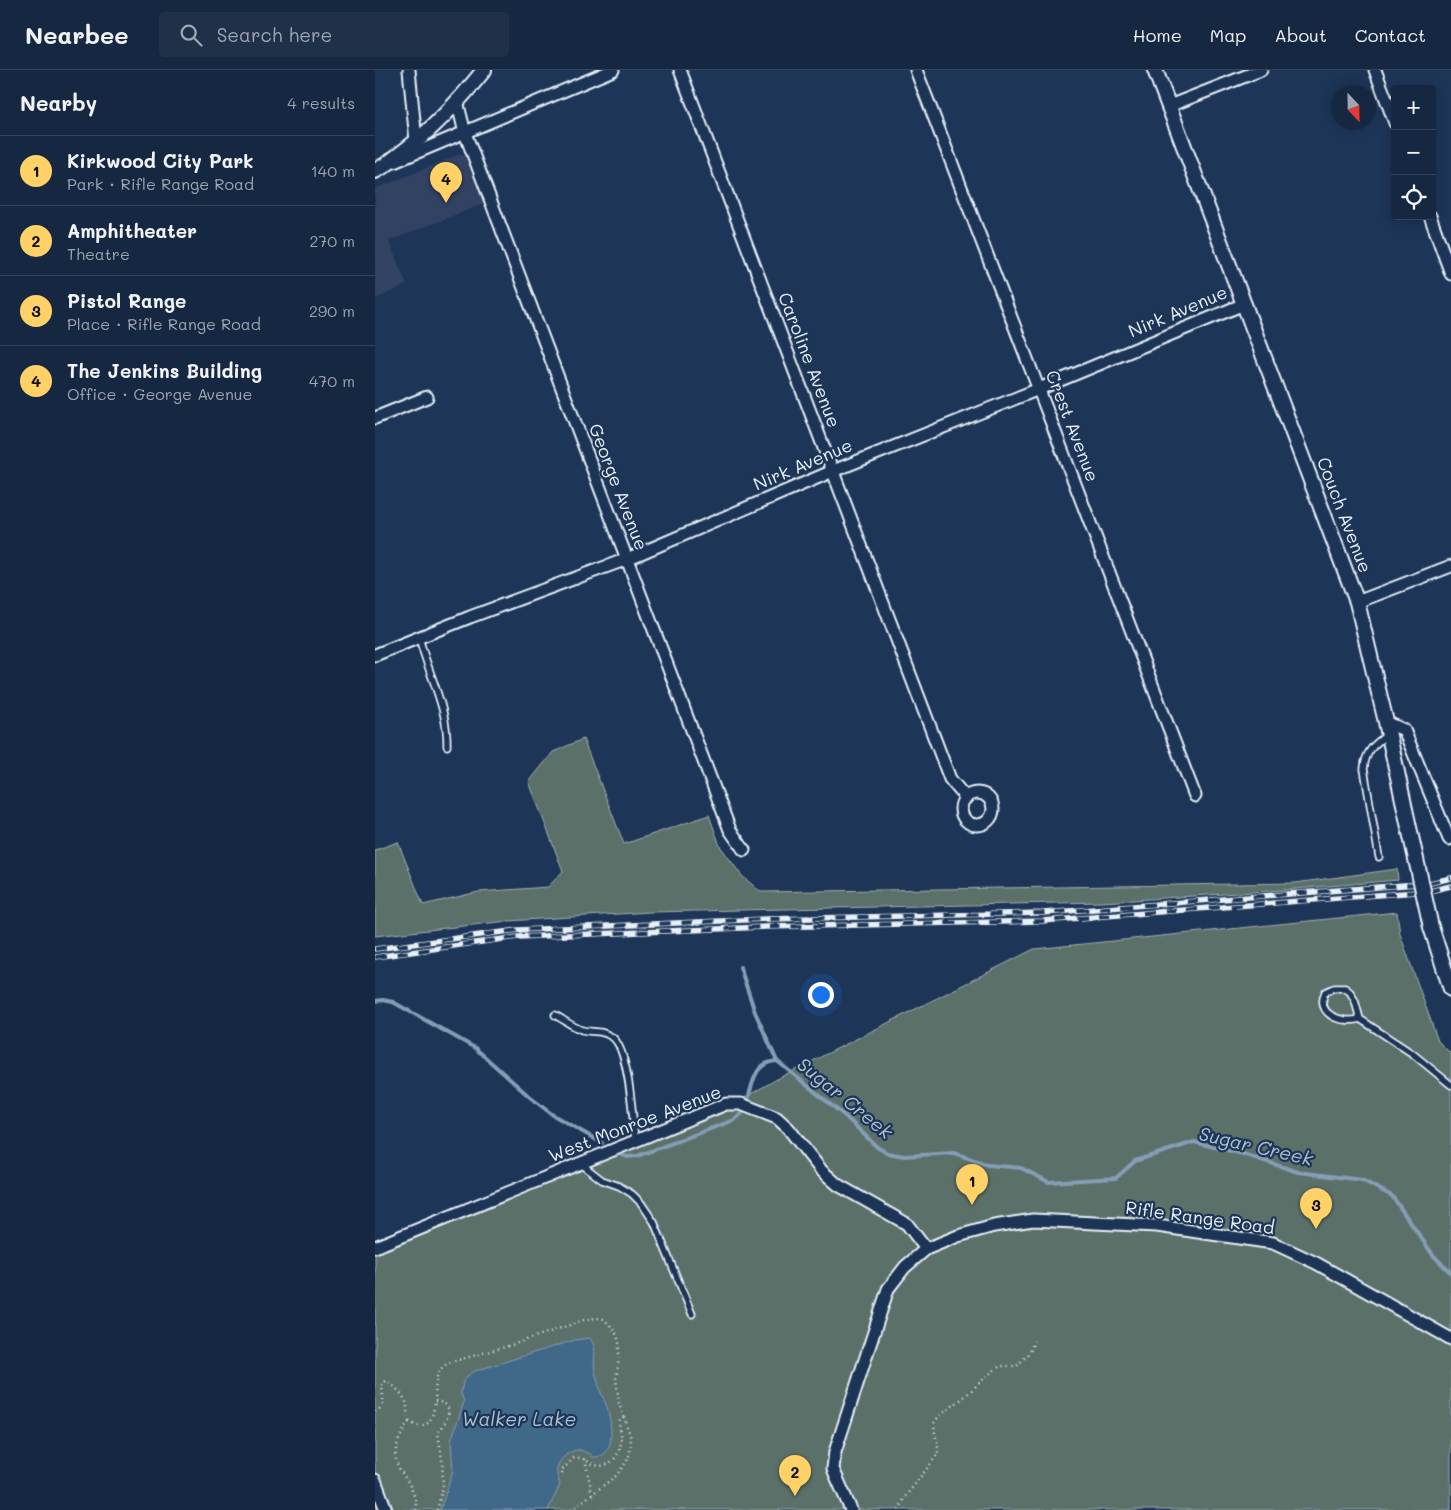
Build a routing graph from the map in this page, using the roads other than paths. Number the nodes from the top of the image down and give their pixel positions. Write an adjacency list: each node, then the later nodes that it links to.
1 (409, 70): 13 (street)
2 (484, 70): 9 (street)
3 (613, 70): 12 (street)
4 (680, 70): 21 (street, Caroline Avenue)
5 (916, 70): 18 (street, Crest Avenue)
6 (1155, 70): 10 (street, Couch Avenue)
7 (1261, 70): 10 (street)
8 (1375, 70): 11 (street)
9 (457, 101): 12 (street, George Avenue); 13 (street)
10 (1169, 106): 17 (street, Couch Avenue)
11 (1391, 112)
12 (465, 133): 14 (street); 22 (street, George Avenue)
13 (416, 142): 14 (street)
14 (378, 169)
15 (1431, 220): 16 (street)
16 (1451, 274)
17 (1244, 304): 18 (street, Nirk Avenue); 24 (street, Couch Avenue)
18 (1039, 389): 21 (street, Nirk Avenue); 29 (street, Crest Avenue)
19 (427, 397): 20 (street)
20 (375, 418)
21 (833, 471): 22 (street, Nirk Avenue); 30 (street, Caroline Avenue)
22 (627, 559): 25 (street, Nirk Avenue); 32 (street, George Avenue)
23 (1451, 566): 24 (street)
24 (1357, 602): 27 (street, Couch Avenue)
25 (419, 637): 26 (street, Nirk Avenue); 28 (lane)
26 (375, 655)
27 (1388, 728): 31 (street); 33 (lane); 34 (street, Couch Avenue, bridge)
28 (447, 746)
29 (1195, 796)
30 (966, 798)
31 (1449, 839)
32 (745, 850)
33 (1379, 857)
34 (1451, 988)
35 (555, 1015): 38 (lane)
36 (1361, 1019): 36 (lane); 37 (lane)
37 (1451, 1085)
38 (635, 1141): 39 (street, West Monroe Avenue); 41 (street, West Monroe Avenue)
39 (580, 1163): 40 (street, West Monroe Avenue); 42 (lane)
40 (375, 1247)
41 (926, 1249): 43 (street, Rifle Range Road); 46 (street, Rifle Range Road)
42 (692, 1314)
43 (1451, 1339)
44 (375, 1480): 45 (street)
45 (386, 1510)
46 (851, 1510)

